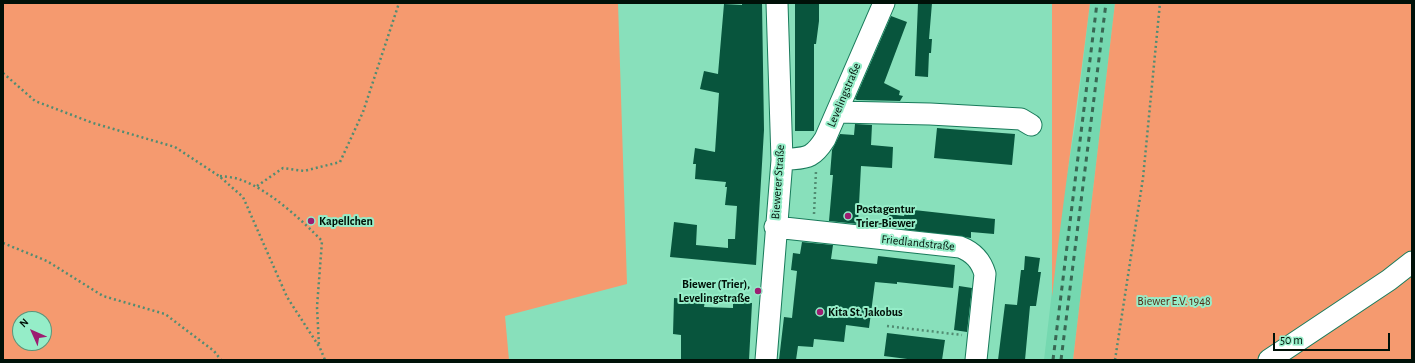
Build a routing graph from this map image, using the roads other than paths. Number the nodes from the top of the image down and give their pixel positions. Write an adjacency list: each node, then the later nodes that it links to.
1 (778, 3): 5 (street, Biewerer Straße)
2 (884, 3): 3 (street, Levelingstraße)
3 (837, 112): 4 (street); 5 (street, Levelingstraße)
4 (1031, 125)
5 (782, 160): 6 (street, Biewerer Straße)
6 (775, 227): 8 (street, Biewerer Straße); 9 (street, Friedlandstraße)
7 (1412, 262): 10 (street)
8 (766, 360)
9 (976, 360)
10 (1269, 360)

